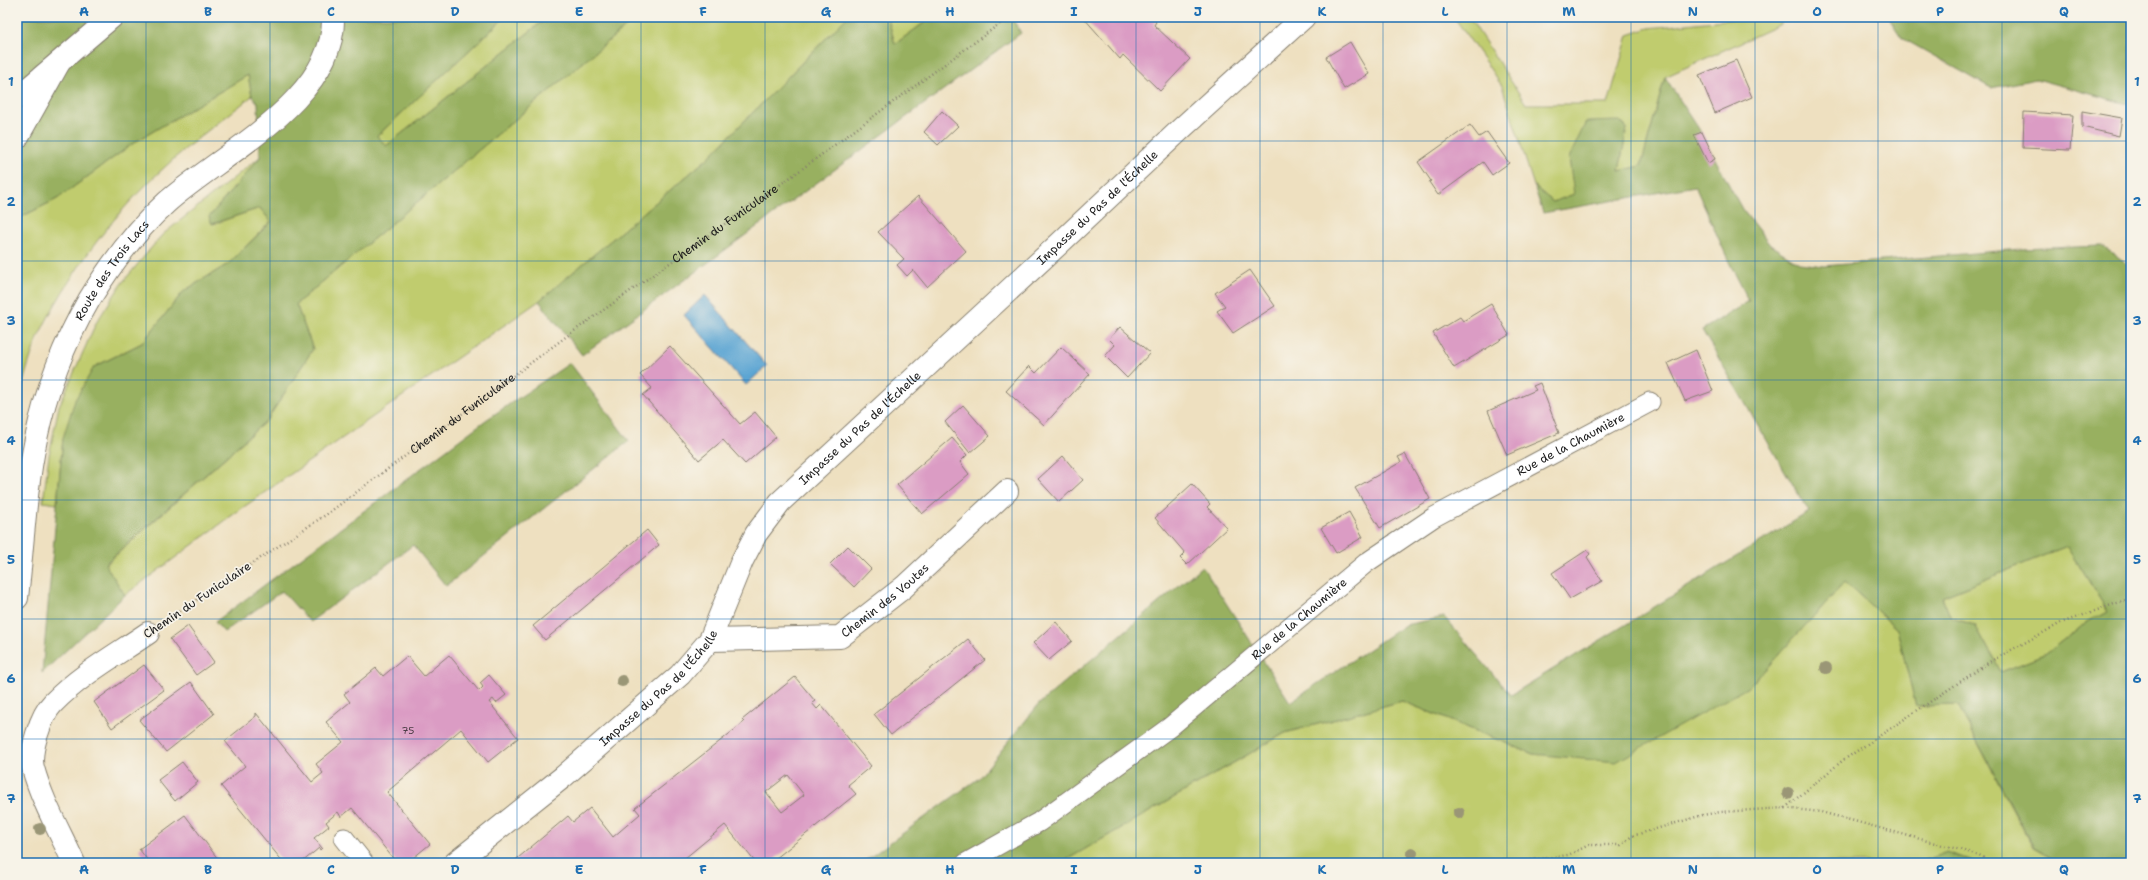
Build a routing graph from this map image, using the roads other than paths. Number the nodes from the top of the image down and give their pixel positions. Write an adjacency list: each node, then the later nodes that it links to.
1 (112, 17): 4 (street)
2 (333, 17): 9 (street, Route des Trois Lacs)
3 (1304, 17): 11 (street, Impasse du Pas de l'Échelle)
4 (59, 62): 5 (street); 6 (street)
5 (17, 98)
6 (17, 138)
7 (1650, 402): 16 (lane, Rue de la Chaumière)
8 (1007, 491): 11 (street, Chemin des Voutes)
9 (17, 598)
10 (148, 632): 13 (street, Chemin du Funiculaire)
11 (710, 640): 15 (street, Impasse du Pas de l'Échelle)
12 (344, 838): 14 (lane)
13 (74, 863)
14 (364, 863)
15 (455, 863)
16 (966, 863)

